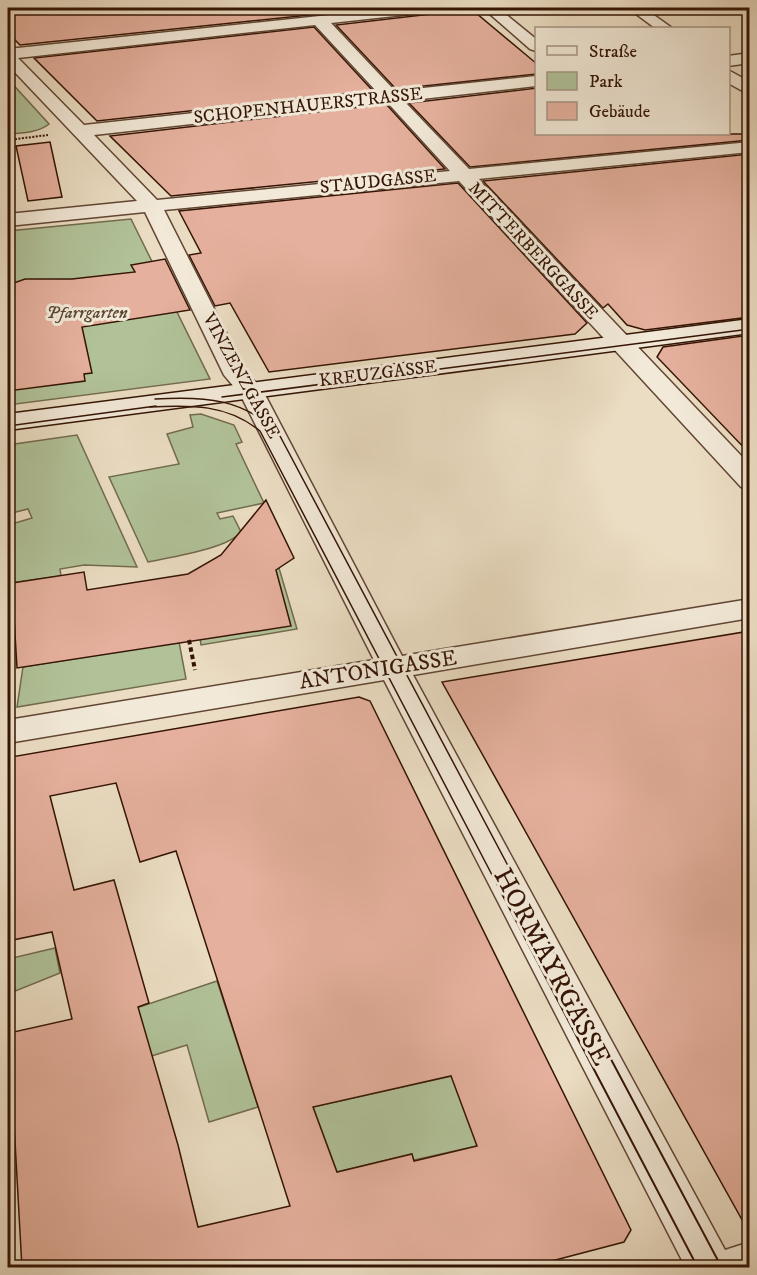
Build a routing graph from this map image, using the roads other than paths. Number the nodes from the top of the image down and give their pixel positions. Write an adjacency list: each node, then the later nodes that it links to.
1 (431, 8): 4 (street)
2 (490, 8): 6 (street)
3 (635, 8): 5 (street)
4 (318, 20): 7 (street); 13 (street, MITTERBERGGASSE)
5 (663, 27)
6 (535, 44)
7 (8, 55): 14 (street, VINZENZGASSE)
8 (750, 58): 9 (street)
9 (730, 61)
10 (730, 76): 12 (street)
11 (535, 81): 13 (street, SCHOPENHAUERSTRASSE)
12 (750, 90)
13 (391, 97): 14 (street, SCHOPENHAUERSTRASSE); 16 (street, MITTERBERGGASSE)
14 (80, 131): 17 (street, VINZENZGASSE)
15 (750, 147): 16 (street, STAUDGASSE)
16 (461, 173): 17 (street, STAUDGASSE); 20 (street, MITTERBERGGASSE)
17 (152, 206): 18 (street, STAUDGASSE); 21 (street, VINZENZGASSE)
18 (8, 219)
19 (750, 327): 20 (street, KREUZGASSE)
20 (618, 343): 21 (street, KREUZGASSE); 23 (street, MITTERBERGGASSE)
21 (251, 391): 22 (street, KREUZGASSE); 25 (street, VINZENZGASSE)
22 (8, 422)
23 (750, 481)
24 (750, 608): 25 (street, ANTONIGASSE)
25 (393, 667): 26 (street, ANTONIGASSE); 28 (street, HORMAYRGASSE)
26 (8, 732)
27 (750, 1264): 29 (street)
28 (710, 1268)
29 (735, 1268)

